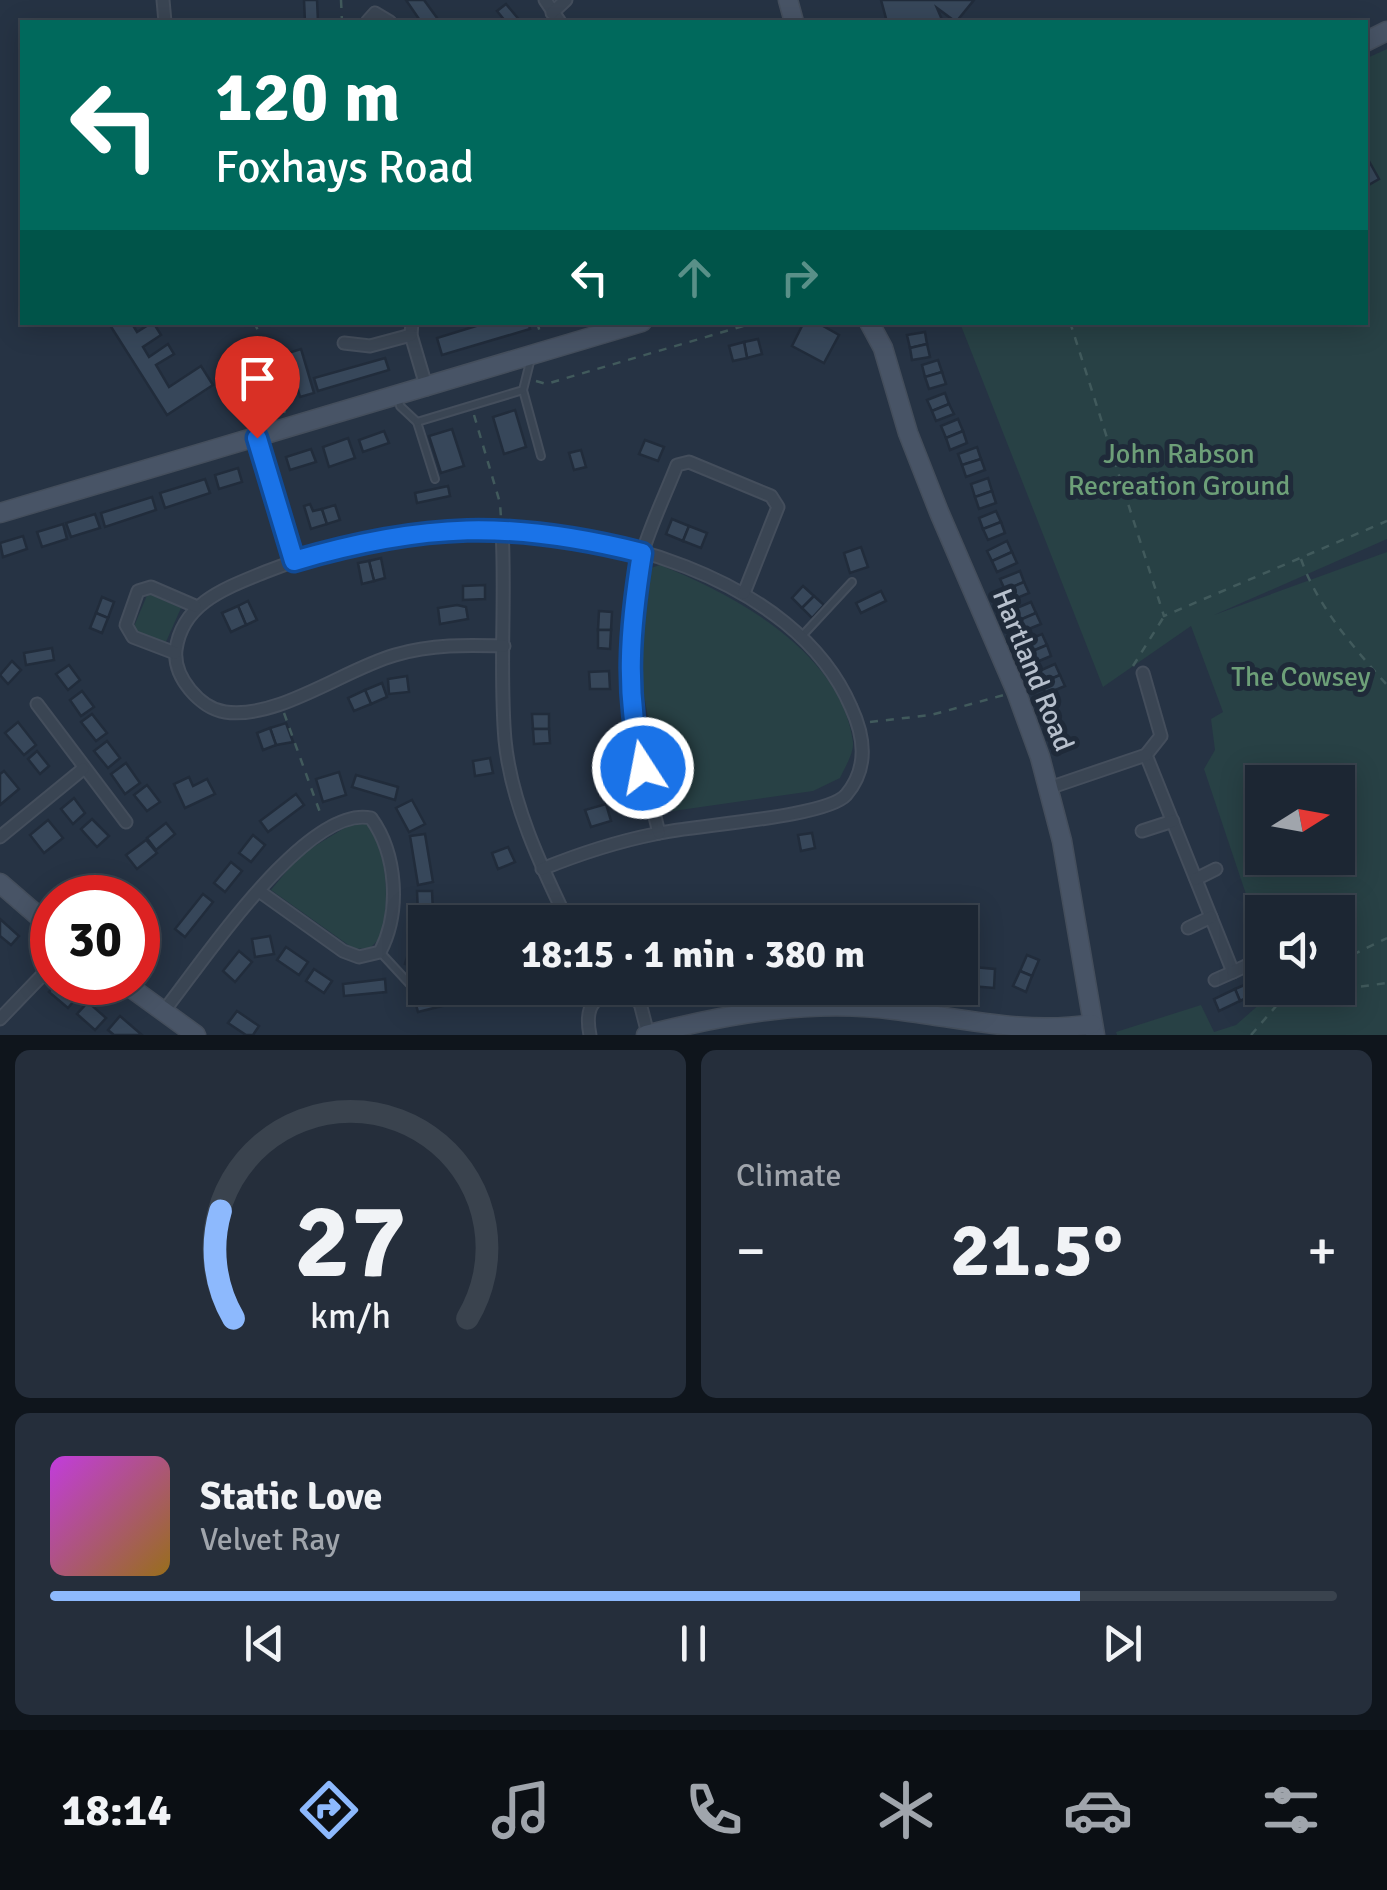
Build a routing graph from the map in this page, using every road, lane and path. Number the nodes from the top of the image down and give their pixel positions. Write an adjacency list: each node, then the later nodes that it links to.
1 (545, 0): 3 (street)
2 (566, 0): 3 (street)
3 (556, 18)
4 (367, 20): 5 (street)
5 (387, 20)
6 (255, 325): 21 (path)
7 (632, 325): 15 (street)
8 (747, 325): 16 (path)
9 (883, 325): 14 (street, Hartland Road)
10 (1071, 325): 35 (path)
11 (863, 326): 14 (street, Hartland Road)
12 (412, 329): 13 (street); 17 (street)
13 (344, 344)
14 (883, 348): 41 (street, Hartland Road)
15 (531, 356): 16 (lane); 17 (street)
16 (525, 378): 18 (lane)
17 (427, 388): 19 (street)
18 (523, 390): 20 (lane); 24 (lane)
19 (399, 397): 22 (lane); 23 (street)
20 (471, 406): 22 (lane); 28 (path)
21 (284, 415)
22 (417, 422): 25 (lane)
23 (257, 438): 26 (street); 31 (street)
24 (541, 456)
25 (435, 479)
26 (0, 513)
27 (1387, 521): 30 (path)
28 (502, 530): 29 (street); 31 (street); 37 (street)
29 (642, 553): 33 (street); 33 (street); 52 (street)
30 (1302, 558): 35 (path); 40 (path)
31 (294, 561): 34 (street)
32 (852, 582): 36 (lane)
33 (744, 593): 36 (street)
34 (195, 606): 38 (street); 38 (street)
35 (1164, 616): 39 (path)
36 (802, 636): 44 (street)
37 (504, 646): 42 (street); 54 (street)
38 (175, 653): 42 (street)
39 (1138, 670): 45 (street)
40 (1387, 685)
41 (1016, 691): 44 (path); 47 (street, Hartland Road)
42 (280, 702): 50 (path)
43 (37, 704): 46 (street)
44 (858, 724): 52 (street)
45 (1146, 754): 47 (street); 48 (street)
46 (84, 769): 49 (street); 53 (street)
47 (1049, 788): 79 (street, Hartland Road)
48 (1172, 821): 51 (street); 56 (street)
49 (126, 822)
50 (326, 829): 58 (street); 64 (street)
51 (1142, 831)
52 (659, 832): 54 (street)
53 (0, 837)
54 (542, 869): 59 (street)
55 (1216, 870): 56 (street)
56 (1196, 879): 61 (street)
57 (0, 883): 60 (street)
58 (259, 891): 64 (street); 77 (street)
59 (560, 905)
60 (30, 909)
61 (1211, 918): 62 (street); 67 (street)
62 (1188, 928)
63 (1387, 938): 65 (path)
64 (380, 952): 69 (lane)
65 (1355, 954)
66 (1245, 966): 67 (street)
67 (1233, 972): 68 (street)
68 (1215, 980)
69 (408, 982)
70 (1387, 983): 71 (path)
71 (1355, 986)
72 (30, 988): 78 (street)
73 (154, 1005): 77 (street)
74 (590, 1005): 82 (street)
75 (640, 1005): 83 (street)
76 (1277, 1005): 84 (path)
77 (163, 1012): 81 (street)
78 (0, 1019)
79 (1094, 1030): 80 (street)
80 (1036, 1034): 83 (street)
81 (196, 1035)
82 (590, 1035)
83 (647, 1035)
84 (1251, 1035)

